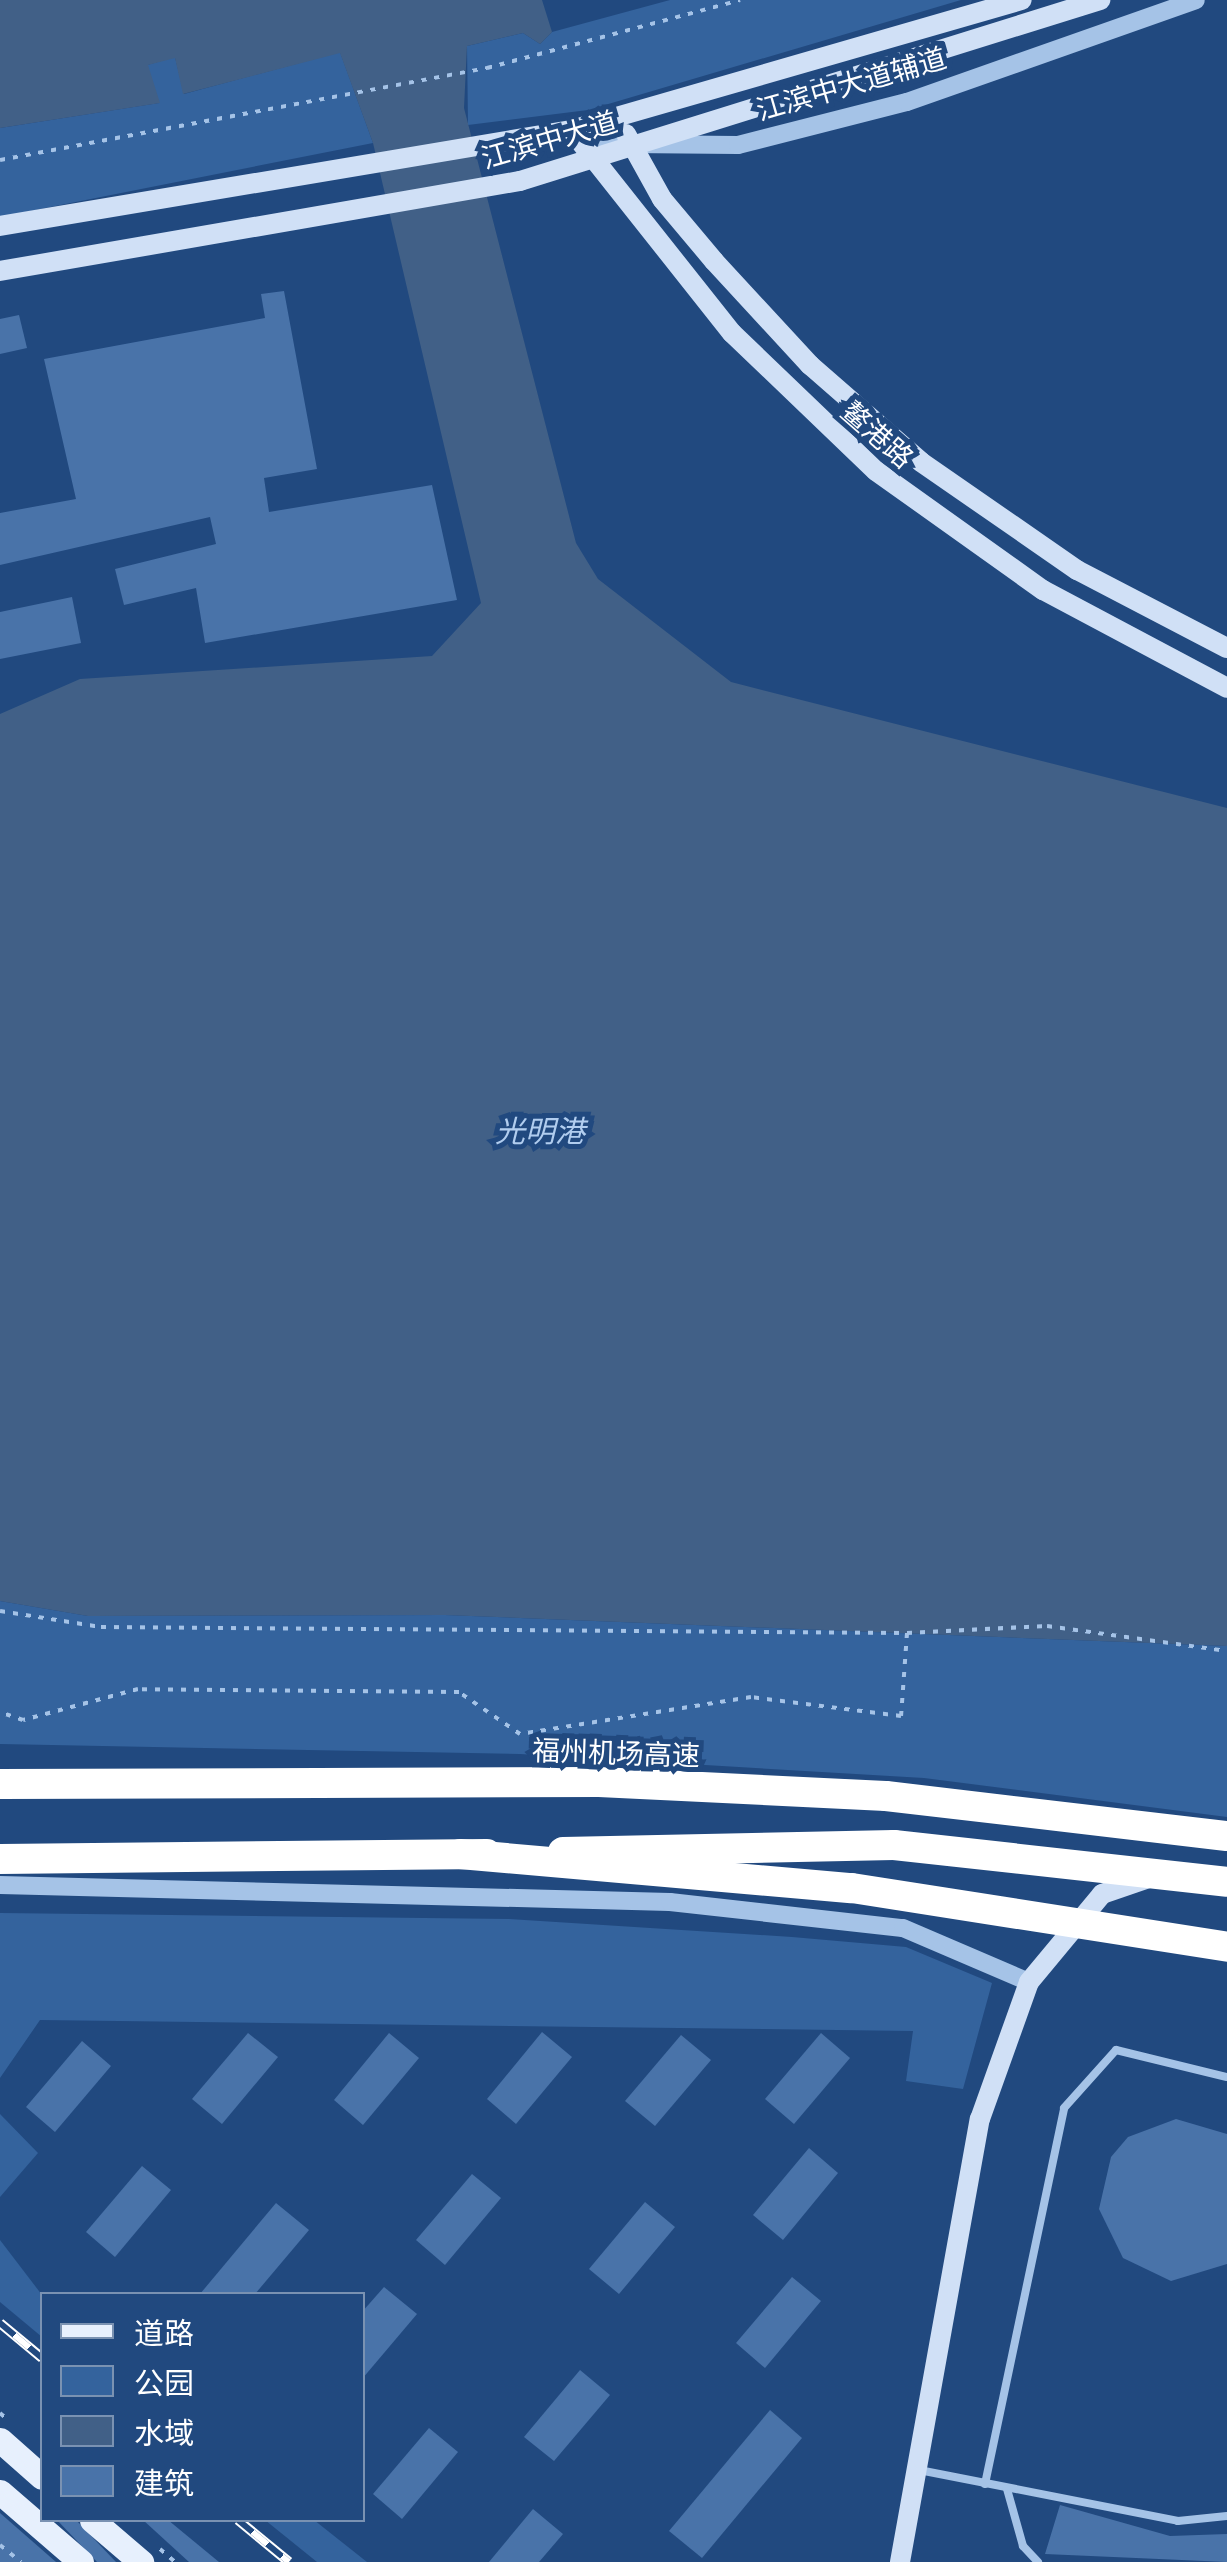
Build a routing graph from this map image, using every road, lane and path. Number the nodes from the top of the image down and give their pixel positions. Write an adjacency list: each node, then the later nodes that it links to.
1 (740, 0): 8 (path)
2 (1022, 0): 5 (main road, 江滨中大道)
3 (1100, 0): 7 (main road, 江滨中大道)
4 (1196, 0): 7 (street, 江滨中大道辅道)
5 (621, 116): 6 (main road, 江滨中大道); 7 (main road, 鳌港路)
6 (571, 130): 7 (street, 江滨中大道辅道); 9 (main road, 鳌港路); 10 (main road, 江滨中大道)
7 (630, 144): 9 (main road, 江滨中大道); 12 (main road, 鳌港路)
8 (0, 160)
9 (586, 160): 11 (main road, 江滨中大道); 13 (main road, 鳌港路)
10 (0, 226)
11 (0, 271)
12 (1227, 648)
13 (1227, 688)
14 (0, 1611): 15 (path)
15 (907, 1633): 16 (path); 17 (path)
16 (1227, 1651)
17 (0, 1712)
18 (0, 1784): 19 (highway, 福州机场高速)
19 (1227, 1836)
20 (460, 1854): 21 (highway); 22 (highway, bridge); 24 (highway, bridge)
21 (4, 1881): 25 (street)
22 (1227, 1882)
23 (1227, 1892): 25 (main road)
24 (1227, 1948)
25 (1030, 1982): 28 (main road)
26 (1227, 2077): 30 (lane)
27 (0, 2440): 29 (main road)
28 (919, 2470): 30 (lane); 39 (main road)
29 (40, 2475)
30 (985, 2484): 31 (lane)
31 (1007, 2489): 33 (lane); 40 (lane)
32 (0, 2492): 37 (main road)
33 (1227, 2516)
34 (94, 2522): 38 (main road)
35 (0, 2545): 36 (path)
36 (21, 2562)
37 (81, 2562)
38 (141, 2562)
39 (900, 2562)
40 (1038, 2562)

